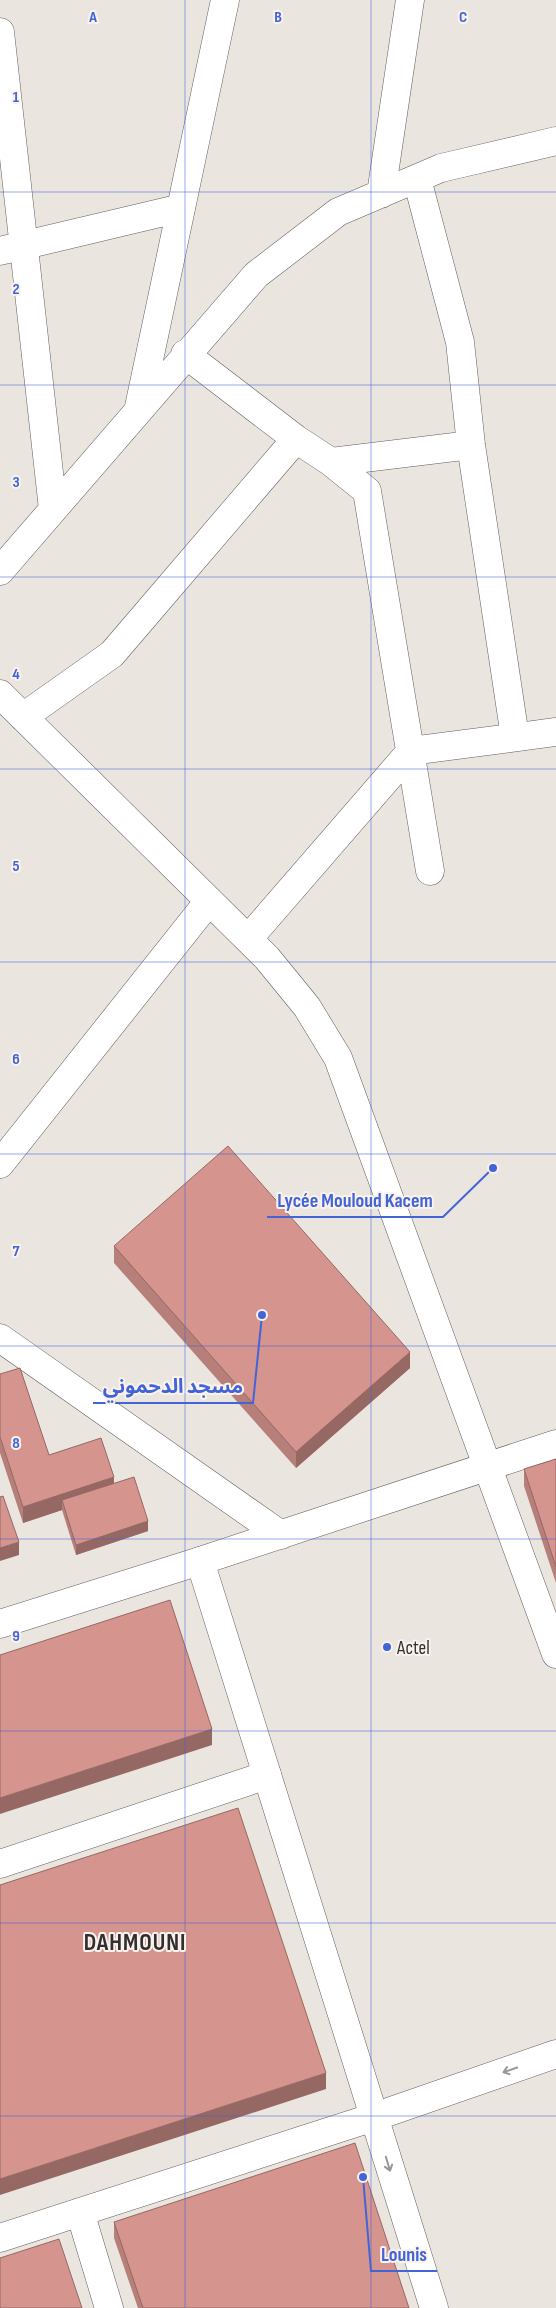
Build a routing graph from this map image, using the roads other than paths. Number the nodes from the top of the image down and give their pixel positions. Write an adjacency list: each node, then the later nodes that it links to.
1 (225, 0): 7 (street)
2 (410, 0): 6 (street)
3 (0, 32): 8 (street)
4 (556, 141): 5 (street)
5 (417, 179): 6 (street); 12 (street)
6 (380, 194): 9 (street)
7 (181, 208): 8 (street); 10 (street)
8 (12, 249): 14 (street)
9 (186, 354): 10 (street); 11 (street)
10 (138, 411): 14 (street)
11 (296, 439): 13 (street); 17 (street)
12 (470, 445): 13 (street); 19 (street)
13 (331, 462): 20 (street)
14 (53, 510): 15 (street)
15 (0, 571)
16 (0, 694): 17 (street)
17 (23, 717): 22 (street)
18 (556, 732): 19 (street)
19 (515, 737): 20 (street)
20 (411, 751): 21 (street); 23 (street)
21 (430, 871)
22 (209, 901): 23 (street); 24 (street)
23 (248, 939): 27 (street)
24 (0, 1164)
25 (0, 1338): 28 (street)
26 (556, 1444): 27 (street)
27 (487, 1466): 28 (street); 31 (street)
28 (281, 1535): 29 (street)
29 (200, 1561): 30 (street); 32 (street)
30 (0, 1624)
31 (556, 1654)
32 (267, 1775): 33 (street); 35 (street)
33 (0, 1864)
34 (556, 2054): 35 (street, one-way to 35)
35 (374, 2117): 36 (street); 39 (street, one-way to 39)
36 (80, 2212): 37 (street); 38 (street)
37 (0, 2238)
38 (109, 2308)
39 (434, 2308)

